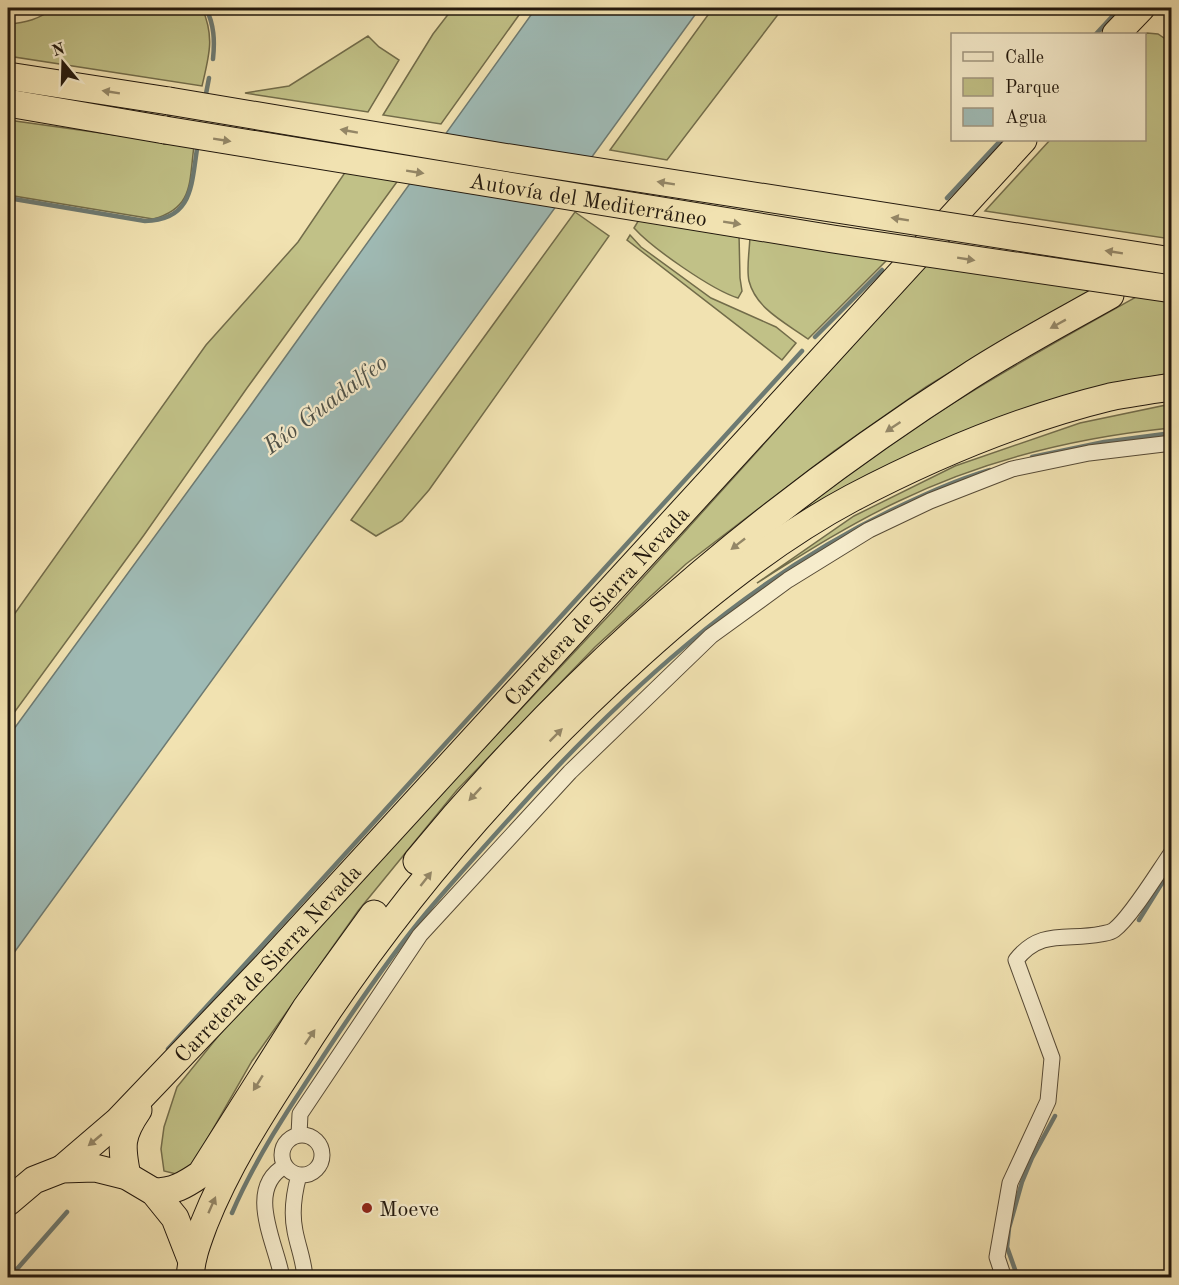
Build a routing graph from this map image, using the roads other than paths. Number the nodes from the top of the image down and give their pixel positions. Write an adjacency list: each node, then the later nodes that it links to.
1 (1141, 8): 2 (highway)
2 (1117, 33)
3 (8, 76): 6 (highway, Autovía del Mediterráneo, one-way to 3, bridge)
4 (8, 103): 7 (highway, Autovía del Mediterráneo, one-way to 7, bridge)
5 (1022, 141): 12 (highway, Carretera de Sierra Nevada)
6 (1172, 261)
7 (1172, 289)
8 (1110, 295): 18 (highway, one-way to 18)
9 (1172, 387): 20 (highway, one-way to 9)
10 (1172, 442): 13 (street)
11 (1172, 852): 23 (street)
12 (167, 1071): 15 (highway, Carretera de Sierra Nevada, one-way to 15); 17 (highway, Carretera de Sierra Nevada)
13 (299, 1136): 14 (street); 16 (street)
14 (285, 1166): 16 (street); 21 (street)
15 (62, 1169): 17 (highway); 19 (highway)
16 (300, 1174): 22 (street)
17 (127, 1176): 18 (highway)
18 (154, 1192): 20 (highway)
19 (8, 1202)
20 (190, 1268)
21 (282, 1278)
22 (305, 1278)
23 (1004, 1278)

